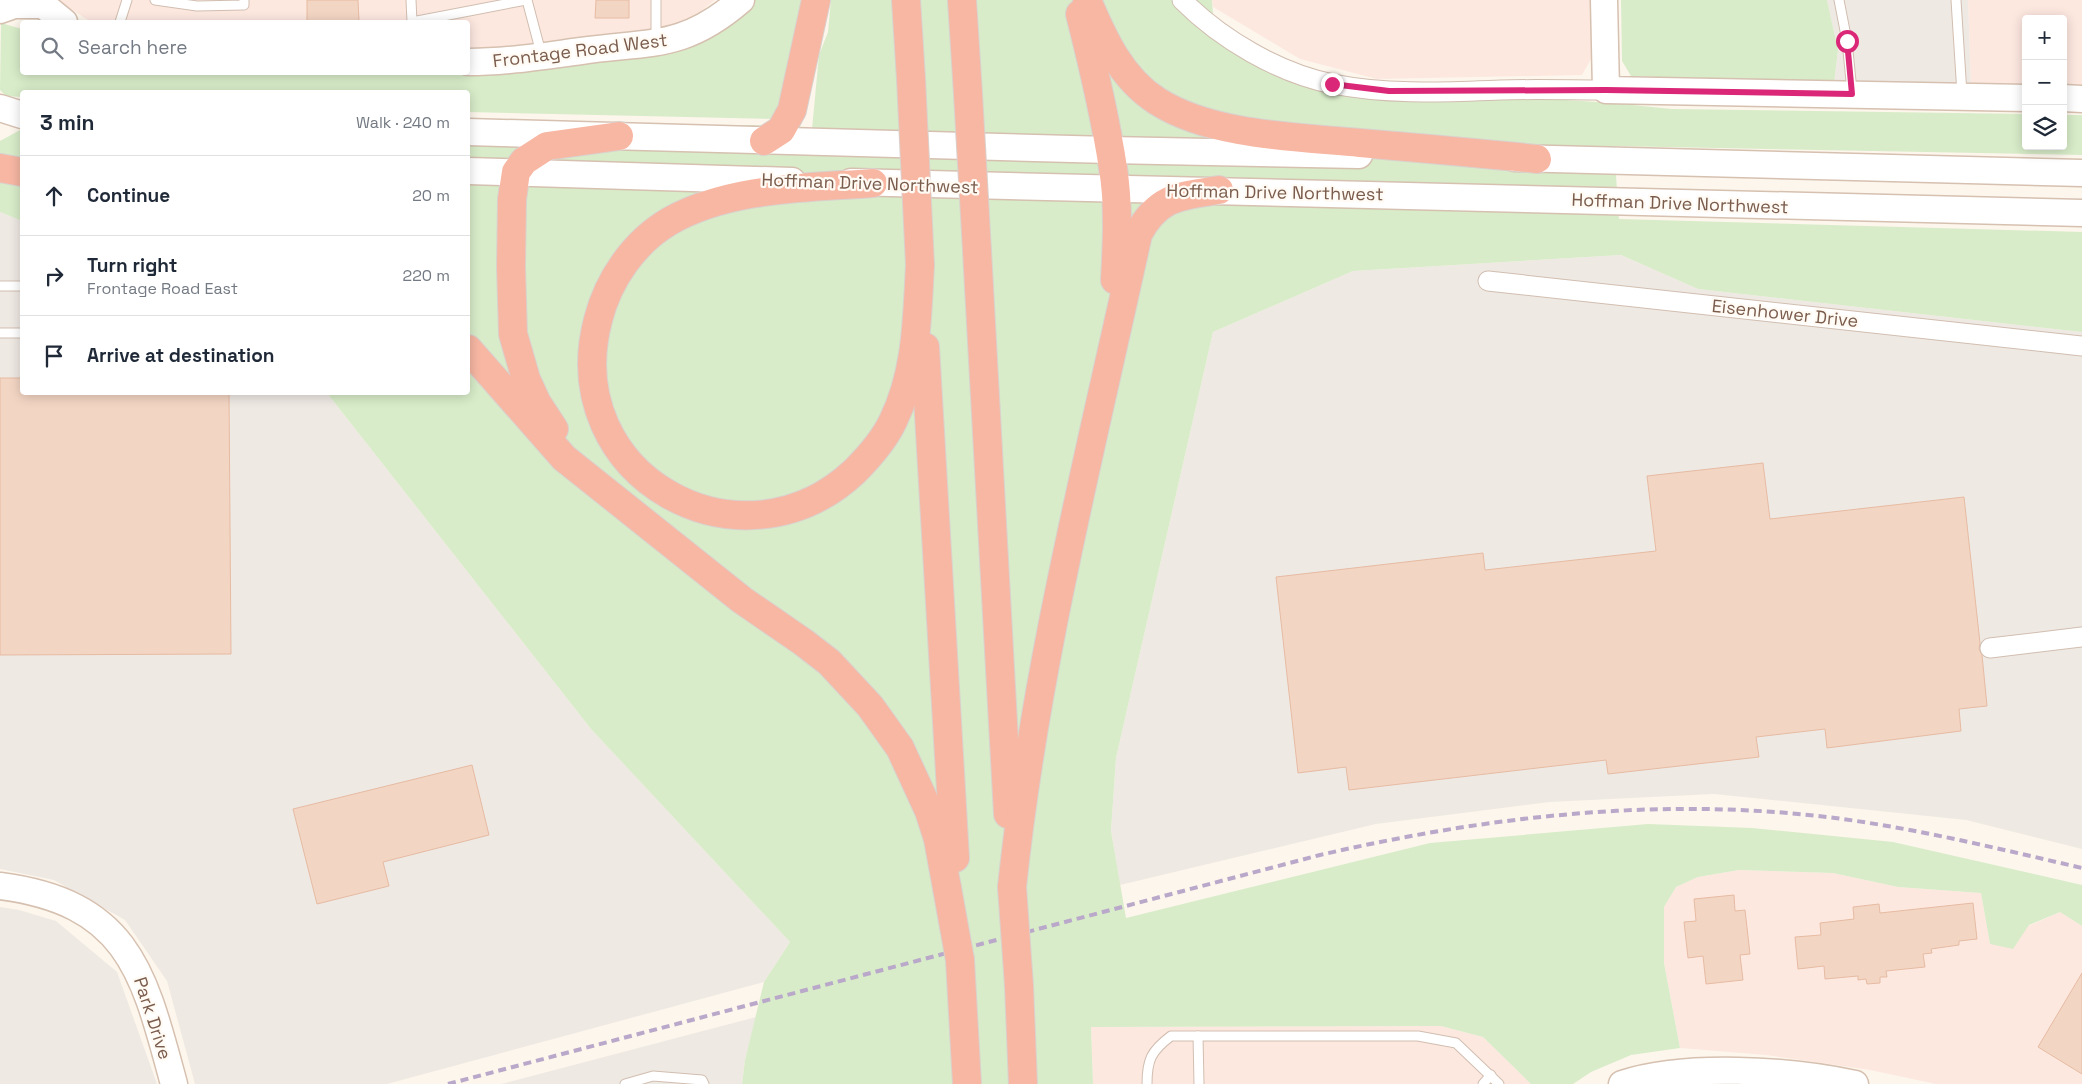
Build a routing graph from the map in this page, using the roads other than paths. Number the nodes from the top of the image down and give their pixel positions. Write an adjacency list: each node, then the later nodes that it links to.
1 (127, 0): 20 (lane)
2 (155, 0): 17 (lane)
3 (411, 0): 21 (lane)
4 (527, 0): 22 (lane); 24 (lane)
5 (656, 0): 23 (lane)
6 (741, 0): 23 (main road, Frontage Road West)
7 (816, 0): 38 (highway)
8 (906, 0): 54 (highway, bridge)
9 (962, 0): 67 (highway, bridge)
10 (1076, 0): 39 (highway)
11 (1087, 0): 42 (highway)
12 (1182, 0): 26 (street)
13 (1604, 0): 26 (main road)
14 (1839, 0): 27 (lane)
15 (1956, 0): 28 (lane)
16 (40, 2): 18 (main road); 19 (main road)
17 (244, 3)
18 (0, 10)
19 (62, 20)
20 (121, 20)
21 (412, 20)
22 (422, 20)
23 (656, 44): 24 (main road, Frontage Road West)
24 (542, 57): 25 (main road, Frontage Road West)
25 (470, 62)
26 (1606, 90): 27 (main road)
27 (1852, 94): 28 (main road)
28 (1962, 96): 29 (main road)
29 (2022, 98)
30 (2067, 98): 31 (main road)
31 (2082, 99)
32 (0, 108): 33 (main road)
33 (20, 114)
34 (0, 120): 35 (main road)
35 (20, 121)
36 (470, 132): 37 (main road)
37 (619, 136): 38 (main road); 46 (highway)
38 (764, 141): 39 (main road)
39 (1109, 150): 42 (main road); 49 (highway)
40 (0, 158): 41 (main road)
41 (20, 158)
42 (1537, 159): 47 (main road)
43 (0, 168): 45 (highway)
44 (470, 171): 46 (main road, Hoffman Drive Northwest)
45 (20, 172)
46 (516, 172): 48 (main road, Hoffman Drive Northwest); 63 (highway)
47 (2082, 173)
48 (873, 183): 49 (main road, Hoffman Drive Northwest); 54 (highway)
49 (1115, 189): 50 (main road, Hoffman Drive Northwest); 62 (highway)
50 (1219, 190): 52 (main road, Hoffman Drive Northwest); 62 (highway)
51 (2082, 208): 52 (main road)
52 (1987, 211): 53 (main road, Hoffman Drive Northwest)
53 (2082, 213)
54 (920, 266): 68 (highway)
55 (1488, 281): 60 (street, Eisenhower Drive)
56 (0, 286): 57 (lane)
57 (20, 286)
58 (0, 333): 59 (lane)
59 (20, 333)
60 (2082, 346)
61 (470, 351): 63 (highway)
62 (1101, 398): 67 (highway)
63 (627, 509): 68 (highway)
64 (2082, 637): 65 (street)
65 (1990, 648)
66 (0, 886): 71 (main road, Park Drive)
67 (1012, 888): 75 (highway, bridge)
68 (952, 889): 74 (highway, bridge)
69 (1198, 1036): 70 (lane); 76 (lane); 77 (lane)
70 (1491, 1075): 78 (lane); 79 (lane)
71 (174, 1084)
72 (625, 1084): 73 (lane)
73 (704, 1084)
74 (967, 1084)
75 (1024, 1084)
76 (1147, 1084)
77 (1199, 1084)
78 (1483, 1084)
79 (1499, 1084)
80 (1622, 1084): 81 (main road)
81 (1855, 1084)

